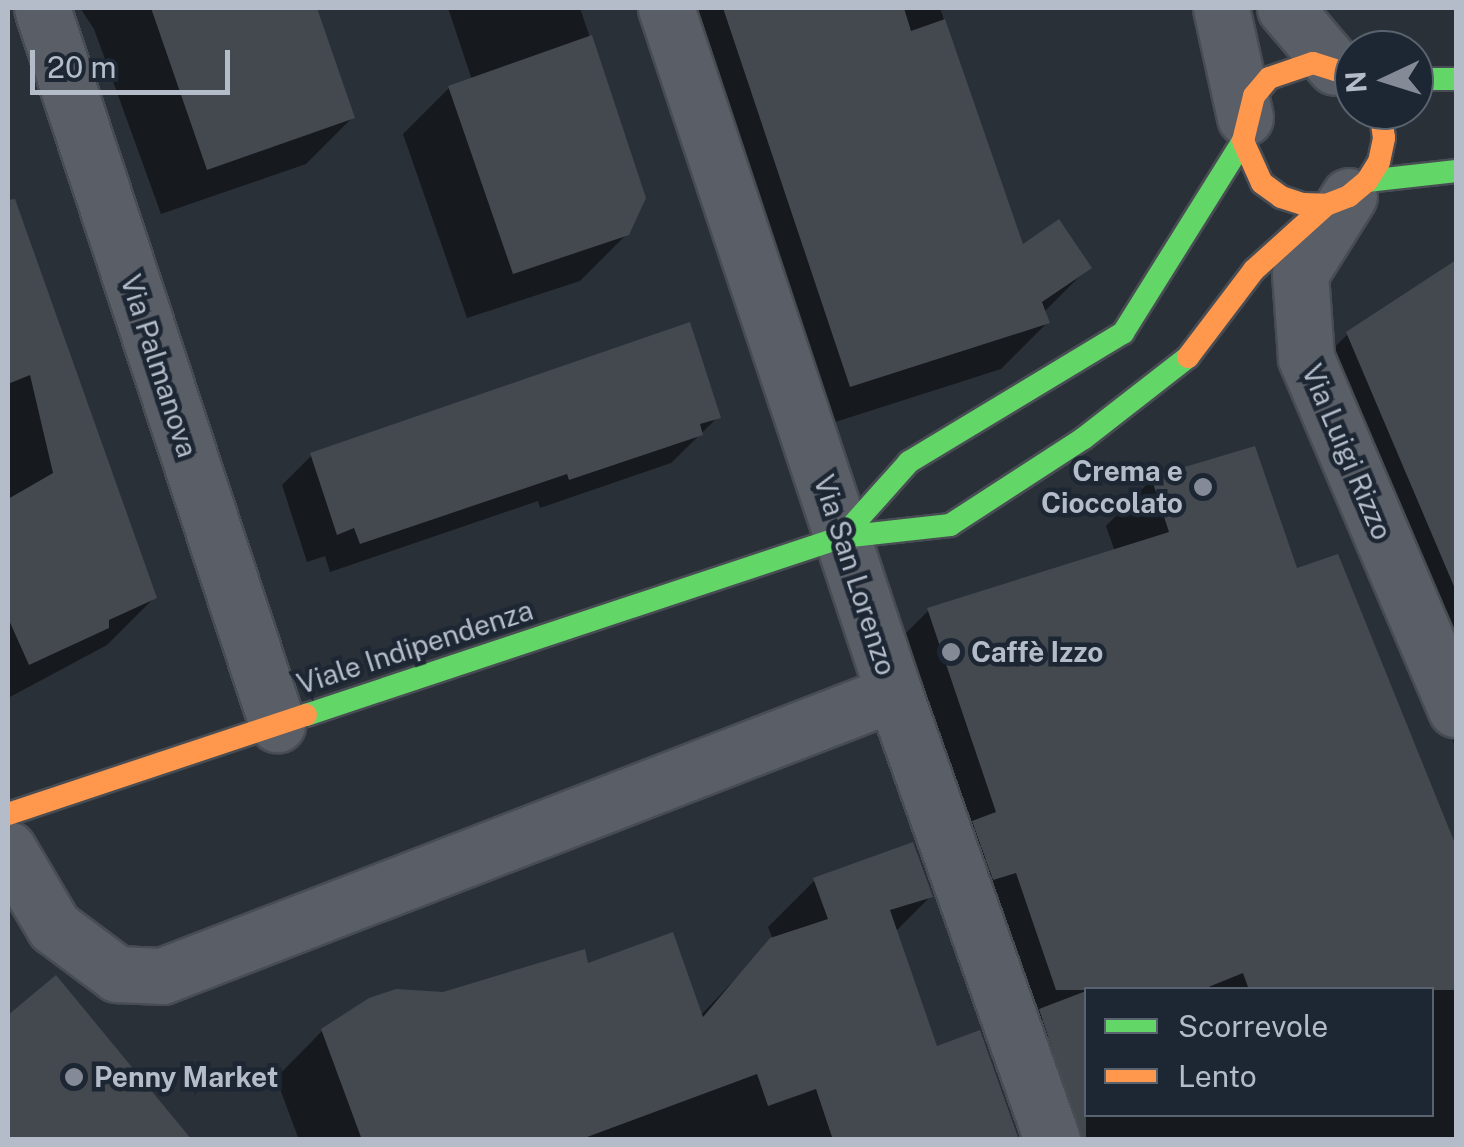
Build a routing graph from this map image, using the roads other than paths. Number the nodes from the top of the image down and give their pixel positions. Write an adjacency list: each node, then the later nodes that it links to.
1 (42, 8): 14 (street, Via Palmanova)
2 (666, 8): 11 (street, Via San Lorenzo)
3 (1222, 8): 7 (street)
4 (1286, 8): 5 (street)
5 (1334, 60)
6 (1334, 69): 7 (main road, Viale Indipendenza)
7 (1244, 129): 10 (main road); 11 (main road, Viale Indipendenza)
8 (1383, 130): 10 (main road)
9 (1456, 171): 10 (main road)
10 (1347, 194): 11 (main road, Viale Indipendenza); 13 (street, Via Luigi Rizzo)
11 (842, 537): 12 (street, Via San Lorenzo); 14 (main road, Viale Indipendenza)
12 (894, 693): 16 (street); 17 (street, Via San Lorenzo)
13 (1456, 710)
14 (277, 724): 15 (main road, Viale Indipendenza)
15 (8, 814)
16 (8, 848)
17 (1052, 1140)

